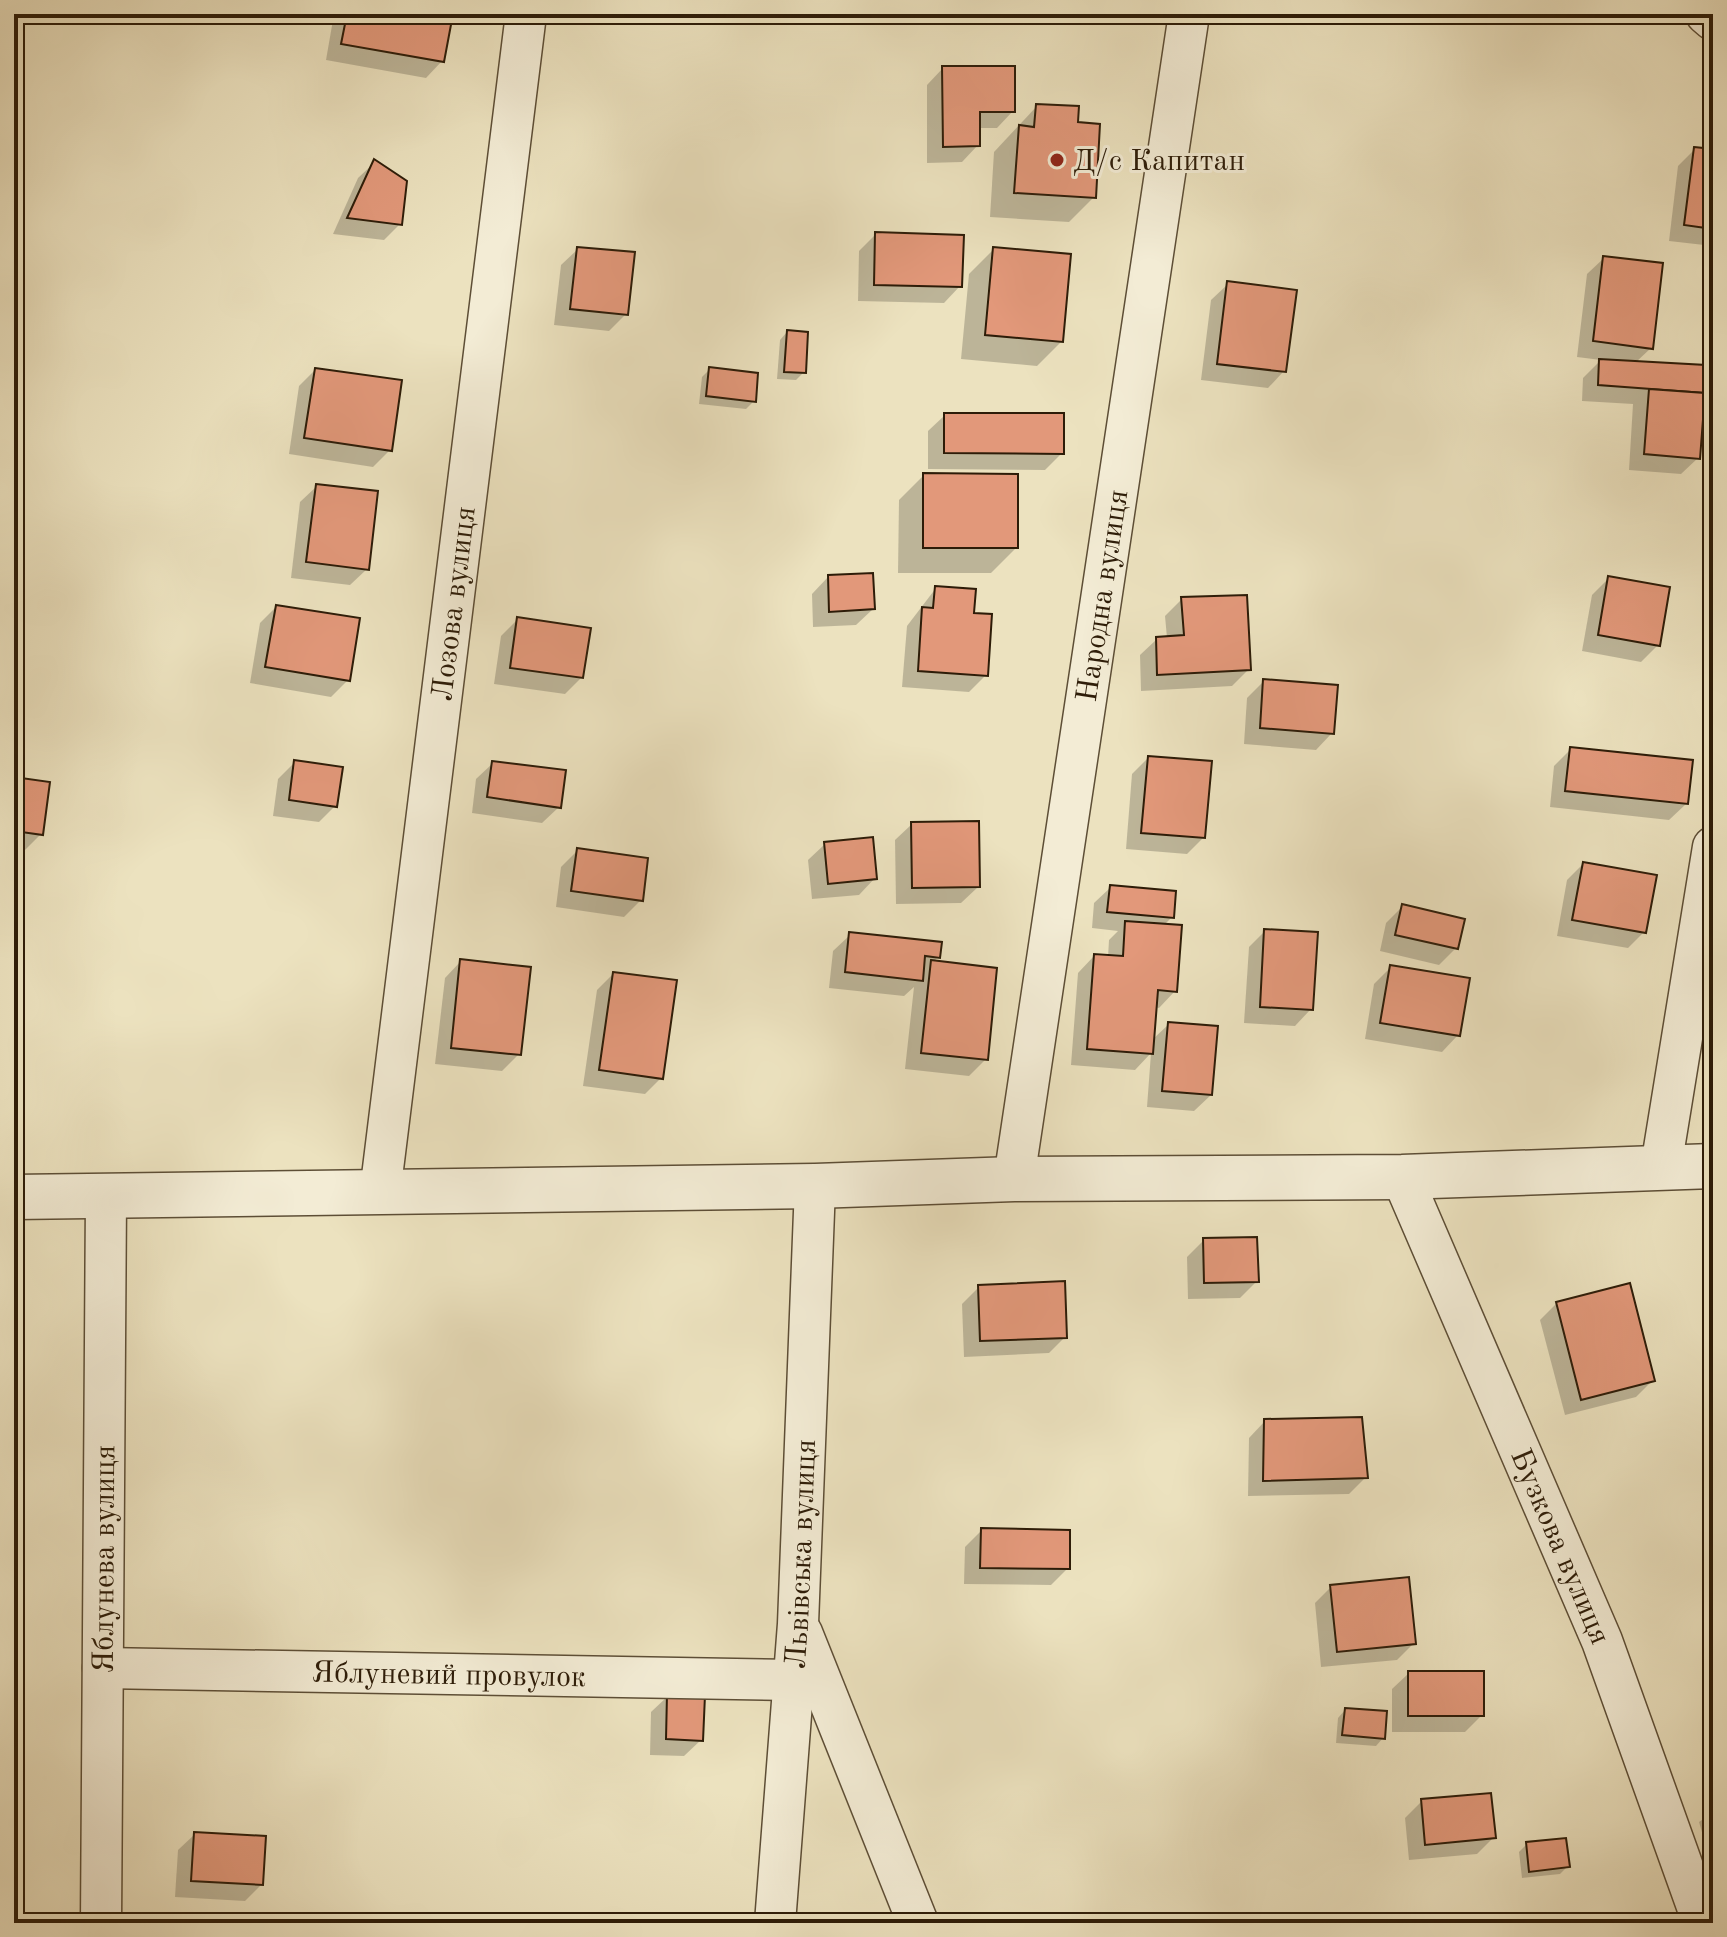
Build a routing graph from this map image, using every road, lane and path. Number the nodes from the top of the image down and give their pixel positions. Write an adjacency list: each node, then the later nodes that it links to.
1 (526, 14): 11 (street, Лозова вулиця)
2 (1189, 14): 9 (street, Народна вулиця)
3 (1706, 14): 4 (street)
4 (1713, 20)
5 (1713, 847): 7 (street)
6 (1713, 1166): 7 (street)
7 (1661, 1167): 8 (street)
8 (1402, 1177): 9 (street); 20 (street, Бузкова вулиця)
9 (1014, 1179): 10 (street)
10 (815, 1186): 11 (street); 14 (street, Львівська вулиця)
11 (380, 1193): 13 (street)
12 (14, 1197): 13 (street)
13 (106, 1197): 15 (street, Яблунева вулиця)
14 (798, 1624): 16 (street, Львівська вулиця); 19 (street)
15 (103, 1668): 16 (street, Яблуневий провулок); 17 (street, Яблунева вулиця)
16 (794, 1680): 18 (street, Львівська вулиця)
17 (101, 1923)
18 (775, 1923)
19 (918, 1923)
20 (1703, 1923)

